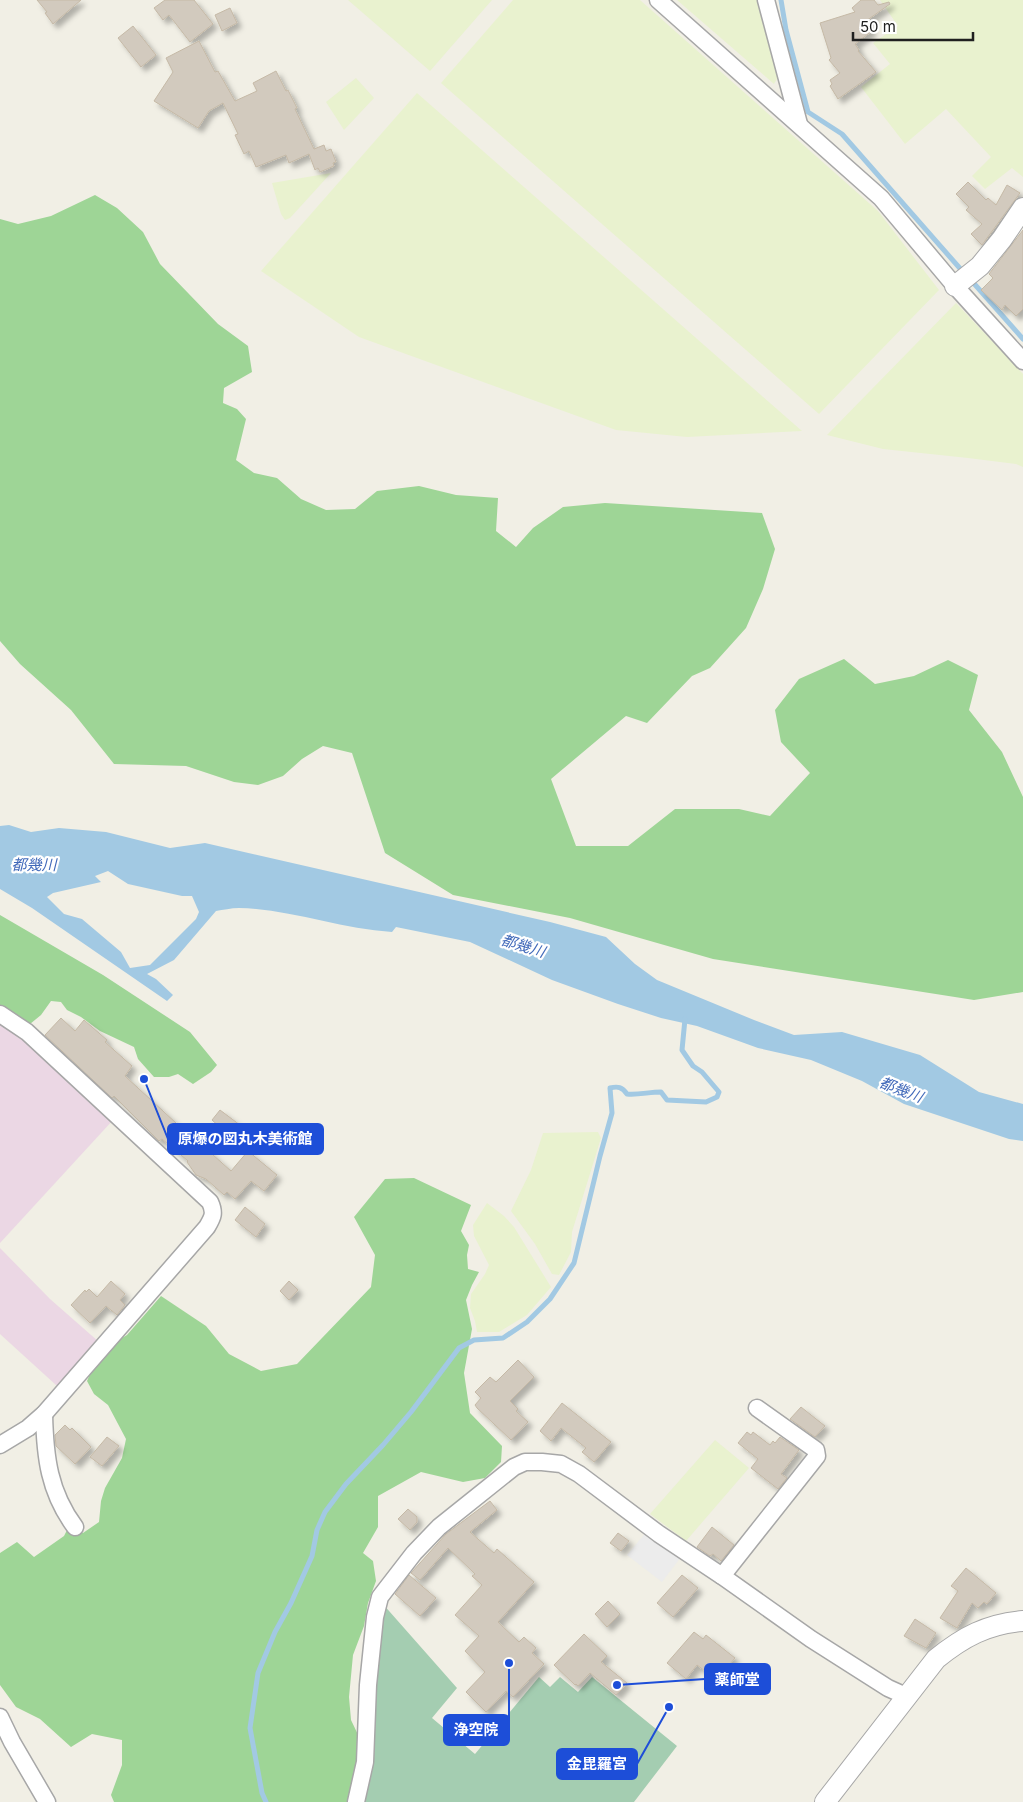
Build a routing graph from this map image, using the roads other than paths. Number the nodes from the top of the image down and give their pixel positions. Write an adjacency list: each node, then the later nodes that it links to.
1 (658, 0): 3 (street)
2 (766, 0): 3 (street)
3 (799, 124): 5 (street)
4 (1023, 208): 5 (street)
5 (956, 286): 6 (street)
6 (1023, 361)
7 (0, 1014): 9 (street)
8 (757, 1408): 12 (street)
9 (44, 1414): 10 (street); 11 (street)
10 (0, 1445)
11 (75, 1527)
12 (722, 1576): 14 (street); 17 (street)
13 (1023, 1621): 14 (street)
14 (908, 1697): 18 (street)
15 (0, 1716): 16 (street)
16 (47, 1802)
17 (356, 1802)
18 (825, 1802)

